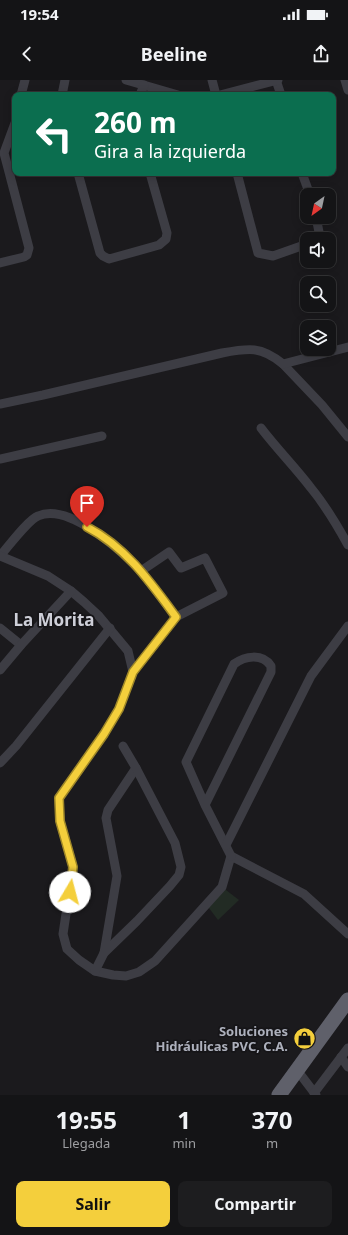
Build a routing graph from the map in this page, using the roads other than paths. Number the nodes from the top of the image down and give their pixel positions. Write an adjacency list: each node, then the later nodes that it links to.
1 (25, 80): 9 (street)
2 (65, 80): 10 (street)
3 (126, 80): 7 (street)
4 (212, 80): 13 (street)
5 (276, 80): 14 (street); 15 (street)
6 (345, 80): 8 (street)
7 (144, 85): 11 (street); 12 (street)
8 (348, 90)
9 (22, 92)
10 (63, 92)
11 (141, 92)
12 (168, 92)
13 (215, 92)
14 (231, 92)
15 (280, 92)
16 (12, 130): 17 (street)
17 (2, 153): 24 (street)
18 (79, 176): 19 (street)
19 (151, 176)
20 (238, 176): 23 (street)
21 (303, 176): 22 (street)
22 (307, 188)
23 (300, 246)
24 (0, 263)
25 (348, 347): 26 (street)
26 (284, 364): 27 (street); 30 (street)
27 (0, 404)
28 (262, 428): 32 (street)
29 (102, 436): 31 (street)
30 (348, 437)
31 (0, 459)
32 (348, 545)
33 (0, 556): 34 (street); 35 (street)
34 (141, 571): 36 (street); 36 (street)
35 (71, 591): 39 (street); 40 (street)
36 (176, 617): 42 (street)
37 (348, 626): 47 (street)
38 (0, 628): 40 (street)
39 (110, 628): 42 (street); 44 (street)
40 (21, 645): 41 (street)
41 (0, 670)
42 (133, 672): 51 (street)
43 (123, 746): 45 (street)
44 (0, 763)
45 (136, 768): 50 (street); 50 (street)
46 (205, 805): 46 (street); 47 (street)
47 (226, 845): 48 (street)
48 (231, 856): 49 (street); 51 (street)
49 (348, 934)
50 (104, 953): 51 (street)
51 (95, 970)
52 (348, 1000): 56 (highway)
53 (348, 1048): 54 (street)
54 (341, 1057): 55 (street); 57 (street)
55 (348, 1066)
56 (297, 1070): 57 (street); 58 (highway)
57 (315, 1094)
58 (279, 1095)

